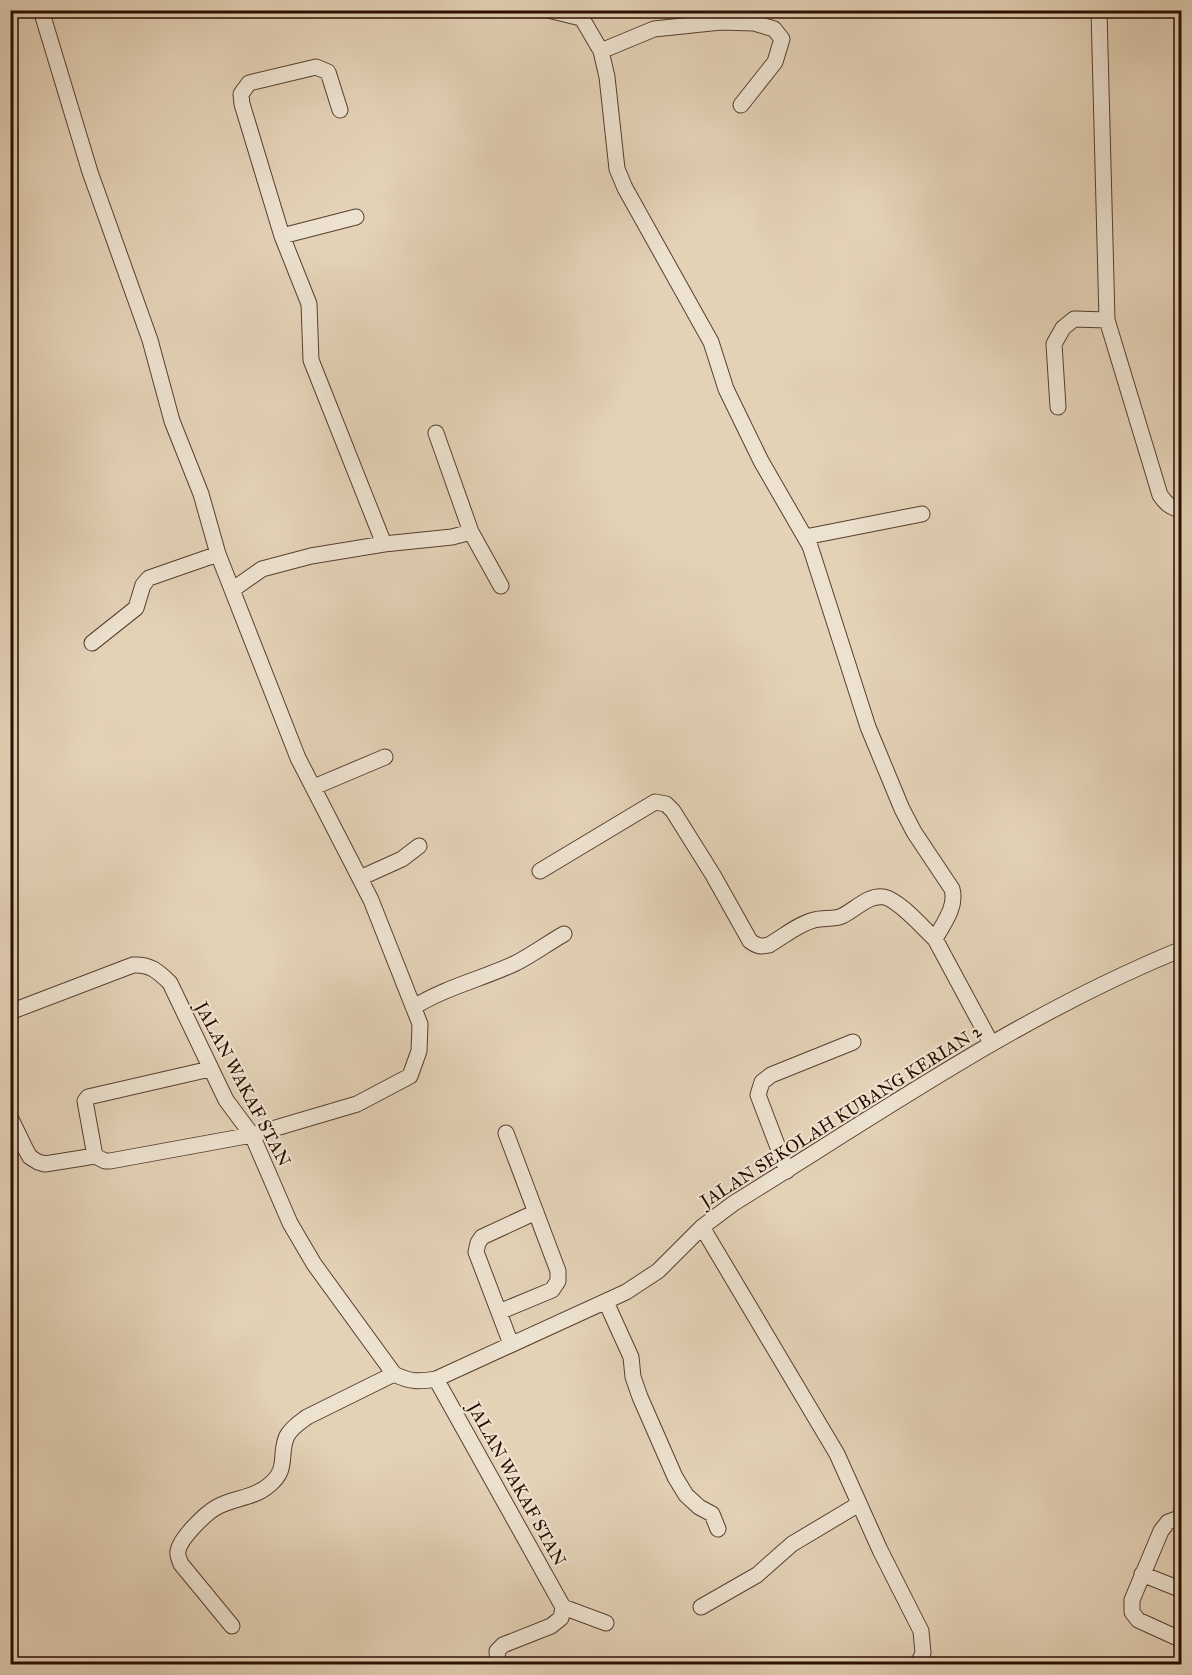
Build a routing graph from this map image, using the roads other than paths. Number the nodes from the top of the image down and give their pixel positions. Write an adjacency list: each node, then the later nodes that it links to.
1 (40, 10): 18 (street)
2 (548, 10): 4 (street)
3 (1099, 10): 10 (street)
4 (578, 14): 5 (street)
5 (601, 51): 6 (street); 16 (street)
6 (741, 105)
7 (340, 110): 9 (street)
8 (356, 217): 9 (street)
9 (282, 236): 17 (street)
10 (1107, 320): 11 (street); 13 (street)
11 (1058, 407)
12 (436, 433): 15 (street)
13 (1182, 510)
14 (922, 514): 16 (street)
15 (471, 532): 17 (street); 19 (street)
16 (805, 537): 28 (street)
17 (384, 544): 20 (street)
18 (218, 554): 20 (street); 21 (street)
19 (501, 586)
20 (232, 590): 23 (street)
21 (92, 643)
22 (385, 757): 23 (street)
23 (314, 787): 26 (street)
24 (419, 846): 26 (street)
25 (540, 871): 28 (street)
26 (360, 878): 30 (street)
27 (564, 934): 30 (street)
28 (935, 939): 33 (street)
29 (1182, 949): 33 (street, JALAN SEKOLAH KUBANG KERIAN 2)
30 (414, 1007): 37 (street)
31 (10, 1012): 34 (street, JALAN WAKAF STAN)
32 (853, 1042): 39 (street)
33 (991, 1043): 39 (street, JALAN SEKOLAH KUBANG KERIAN 2)
34 (210, 1070): 37 (street, JALAN WAKAF STAN); 38 (street)
35 (10, 1117): 38 (street)
36 (506, 1133): 40 (street)
37 (252, 1135): 38 (street); 45 (street, JALAN WAKAF STAN)
38 (95, 1156)
39 (787, 1171): 41 (street, JALAN SEKOLAH KUBANG KERIAN 2)
40 (536, 1212): 43 (street); 43 (street)
41 (702, 1227): 42 (street, JALAN SEKOLAH KUBANG KERIAN 2); 47 (street)
42 (606, 1302): 44 (street, JALAN SEKOLAH KUBANG KERIAN 2); 49 (street)
43 (499, 1312): 44 (street)
44 (511, 1344): 46 (street, JALAN SEKOLAH KUBANG KERIAN 2)
45 (394, 1374): 46 (street); 55 (street)
46 (436, 1379): 52 (street, JALAN WAKAF STAN)
47 (860, 1504): 53 (street); 58 (street)
48 (1182, 1517): 50 (street)
49 (718, 1529)
50 (1142, 1574): 51 (street); 56 (street)
51 (1182, 1590)
52 (563, 1607): 54 (street); 57 (street)
53 (701, 1607)
54 (606, 1623)
55 (232, 1626)
56 (1182, 1640)
57 (498, 1665)
58 (918, 1665)

